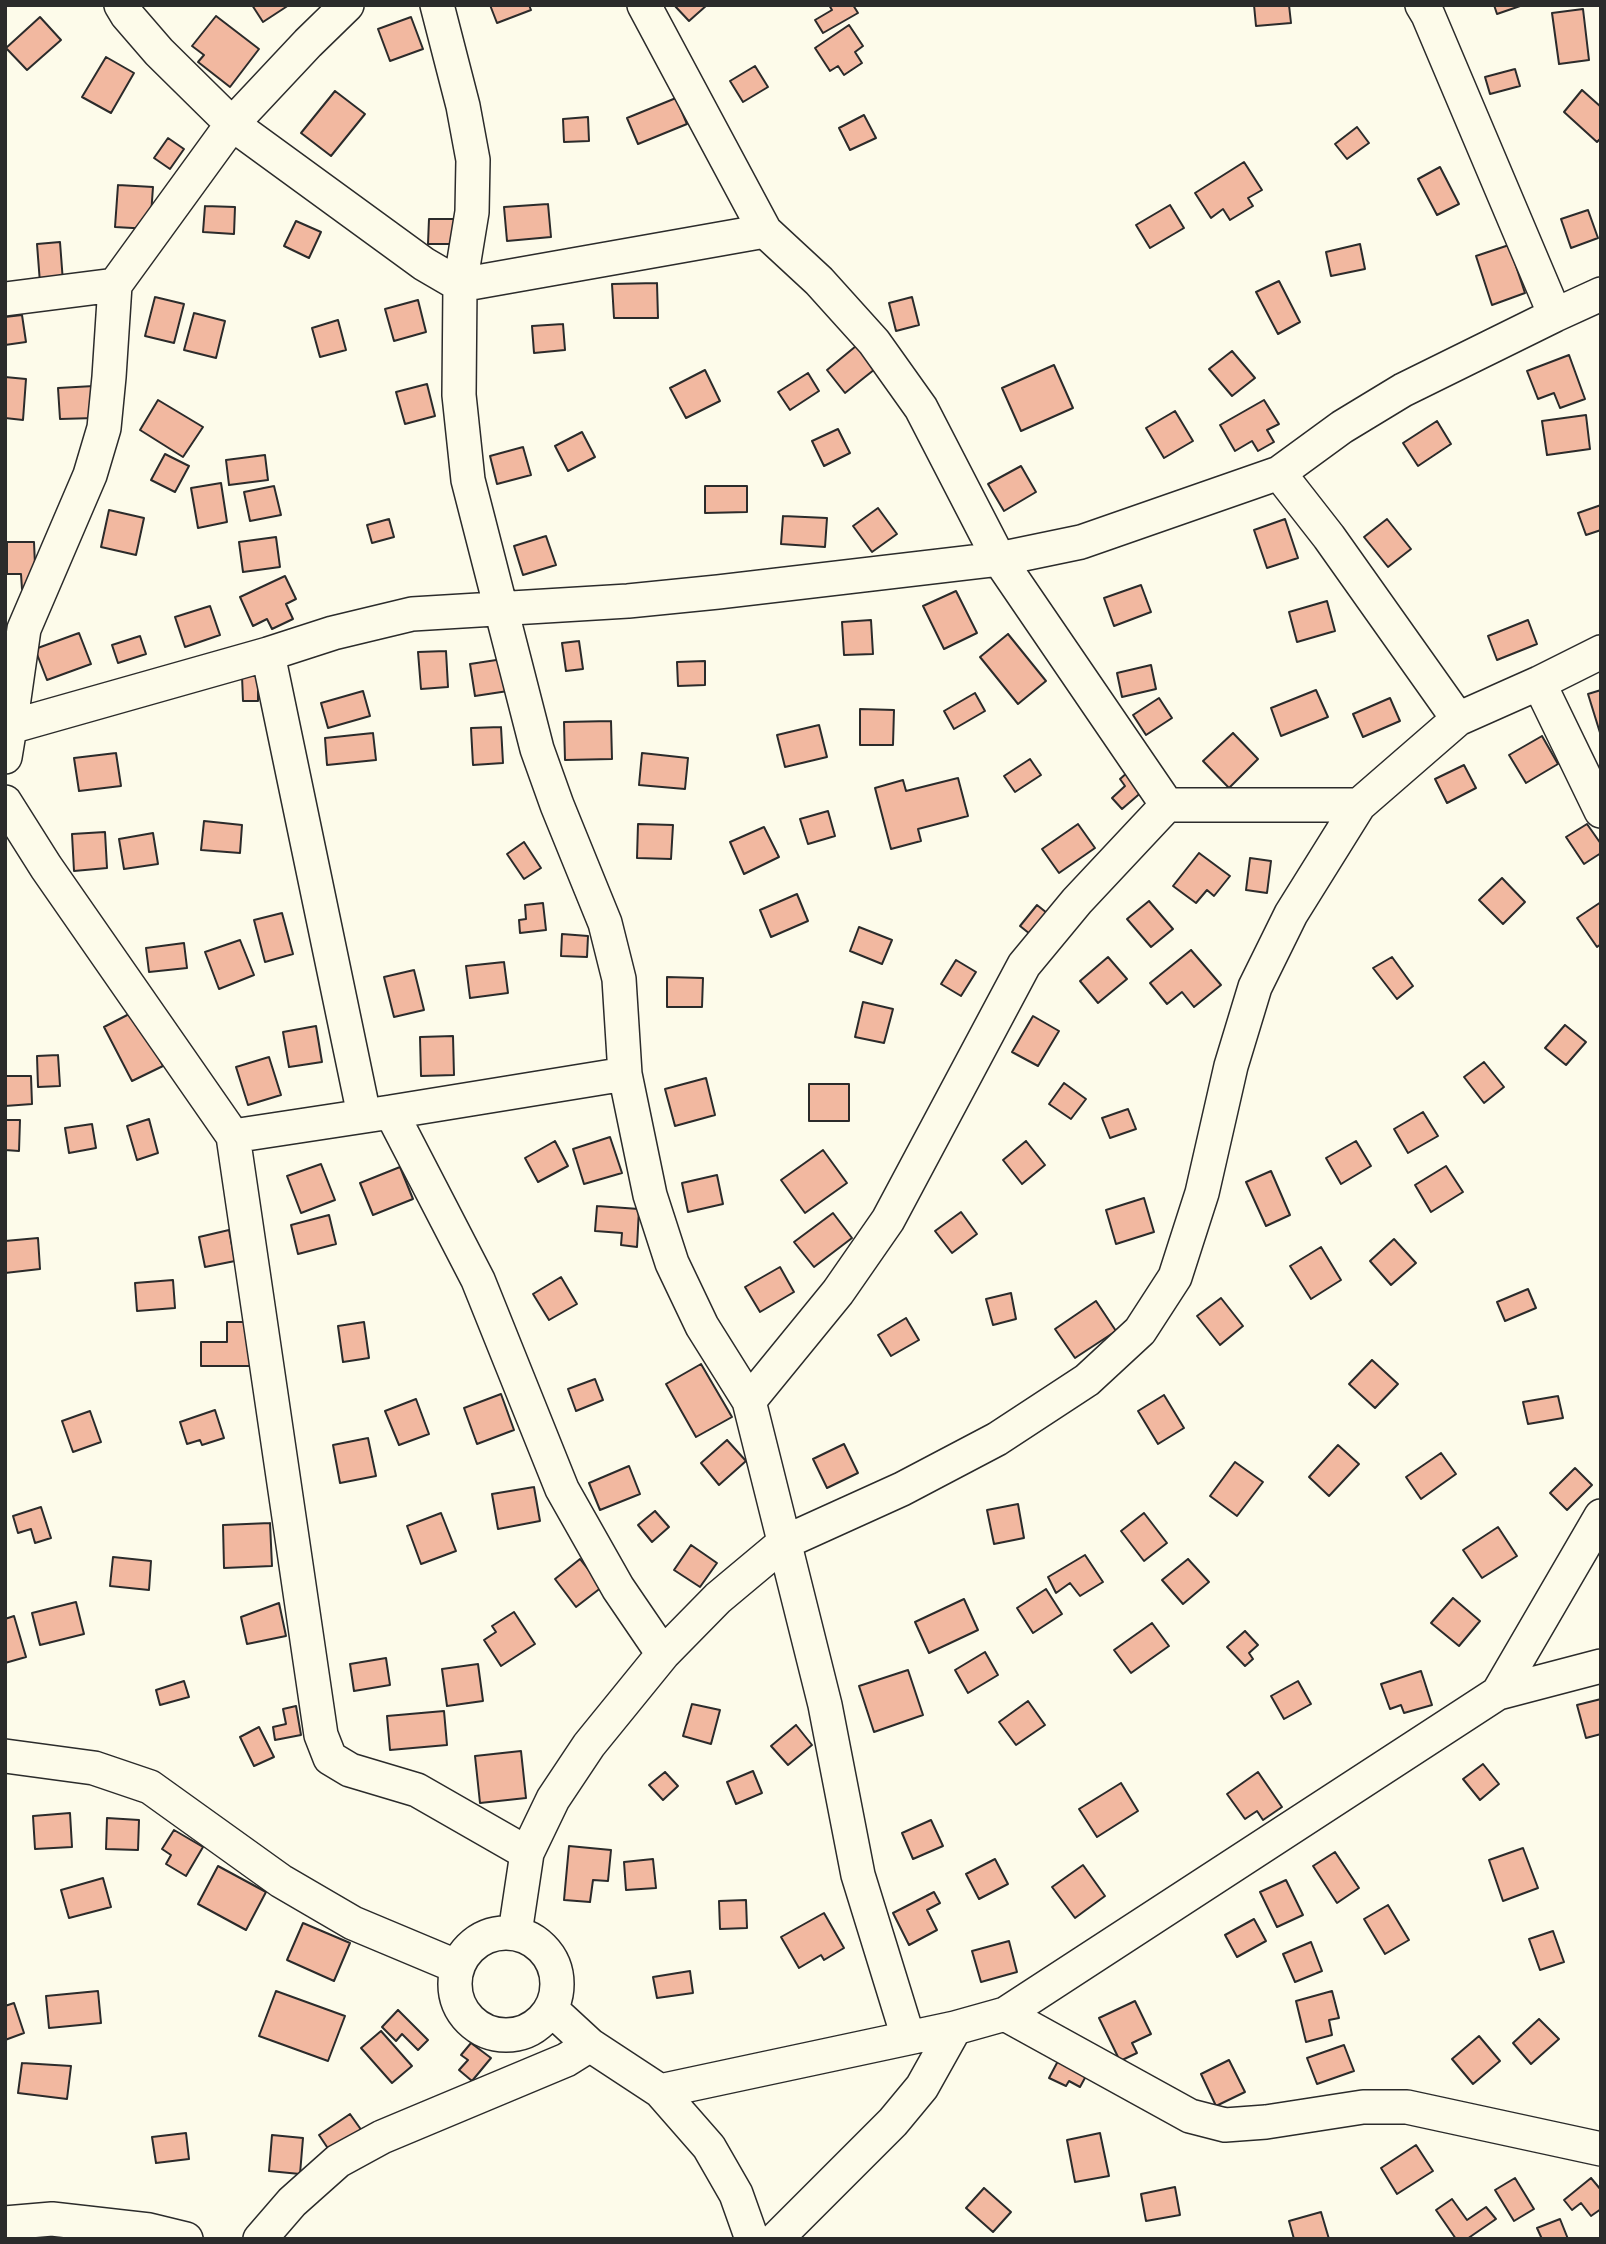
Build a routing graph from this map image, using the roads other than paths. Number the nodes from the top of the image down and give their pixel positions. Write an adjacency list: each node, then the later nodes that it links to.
1 (121, 5): 6 (street)
2 (347, 5): 6 (street)
3 (437, 5): 9 (street)
4 (644, 5): 7 (street)
5 (1422, 5): 12 (street)
6 (232, 124): 8 (street); 9 (street)
7 (765, 231): 9 (street); 14 (street)
8 (115, 285): 11 (street); 16 (street)
9 (460, 285): 15 (street)
10 (1601, 294): 12 (street)
11 (5, 299)
12 (1555, 315): 13 (street)
13 (1279, 473): 14 (street); 20 (street)
14 (999, 559): 15 (street); 23 (street)
15 (500, 607): 18 (street); 26 (street)
16 (15, 625): 21 (street)
17 (1601, 652): 19 (street)
18 (268, 654): 21 (street); 27 (street)
19 (1539, 683): 20 (street); 25 (street)
20 (1458, 719): 24 (street)
21 (8, 742)
22 (5, 802): 28 (street)
23 (1167, 805): 24 (street); 29 (street)
24 (1359, 805): 31 (street)
25 (1601, 811)
26 (625, 1074): 27 (street); 29 (street)
27 (377, 1113): 28 (street); 32 (street)
28 (233, 1136): 36 (street)
29 (749, 1401): 31 (street)
30 (1601, 1516): 34 (street)
31 (785, 1542): 32 (street); 42 (street)
32 (663, 1654): 36 (street)
33 (1601, 1666): 34 (street)
34 (1498, 1693): 40 (street)
35 (5, 1756): 38 (street)
36 (527, 1853): 37 (street)
37 (515, 1933): 38 (street); 39 (street)
38 (458, 1967): 39 (street)
39 (551, 2009): 43 (street)
40 (1005, 2014): 41 (street); 45 (street)
41 (955, 2028): 42 (street); 50 (street)
42 (908, 2037): 44 (street)
43 (590, 2046): 44 (street); 48 (street)
44 (660, 2091): 49 (street)
45 (1601, 2149)
46 (5, 2223): 47 (street)
47 (186, 2239)
48 (260, 2239)
49 (752, 2239)
50 (775, 2239)

